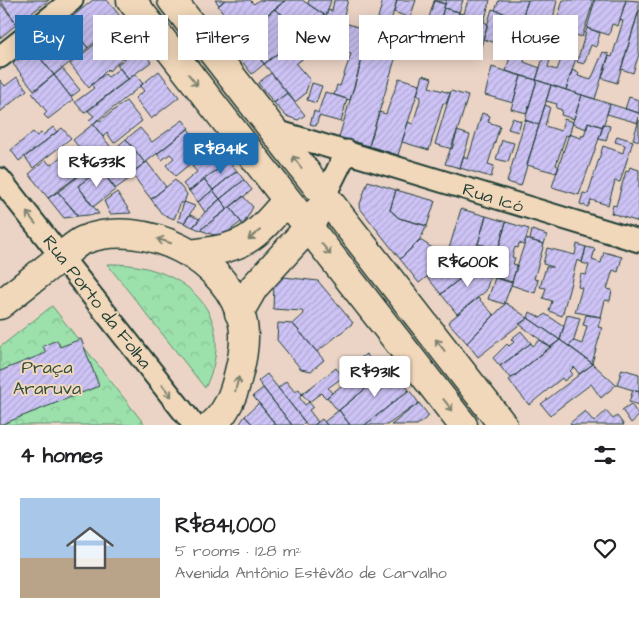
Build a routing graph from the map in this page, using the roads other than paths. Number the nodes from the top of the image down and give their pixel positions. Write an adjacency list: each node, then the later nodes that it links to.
1 (72, 0): 4 (street)
2 (131, 0): 9 (main road, one-way to 9)
3 (172, 0): 5 (main road)
4 (0, 57)
5 (273, 130): 6 (street, Rua Icó); 8 (main road, one-way to 5)
6 (347, 151): 8 (street); 11 (street, Rua Icó)
7 (0, 179): 13 (street, Rua Porto da Folha, one-way to 7)
8 (324, 197): 10 (main road); 19 (main road, one-way to 8)
9 (287, 200): 10 (main road); 12 (main road, one-way to 12)
10 (309, 227): 15 (main road); 18 (main road, one-way to 18)
11 (639, 241)
12 (190, 254): 13 (main road, one-way to 13); 15 (main road)
13 (61, 257): 14 (main road); 16 (street, Rua Porto da Folha, one-way to 16)
14 (0, 305)
15 (239, 313): 17 (main road, one-way to 15)
16 (194, 425)
17 (212, 425)
18 (463, 425)
19 (503, 425)

